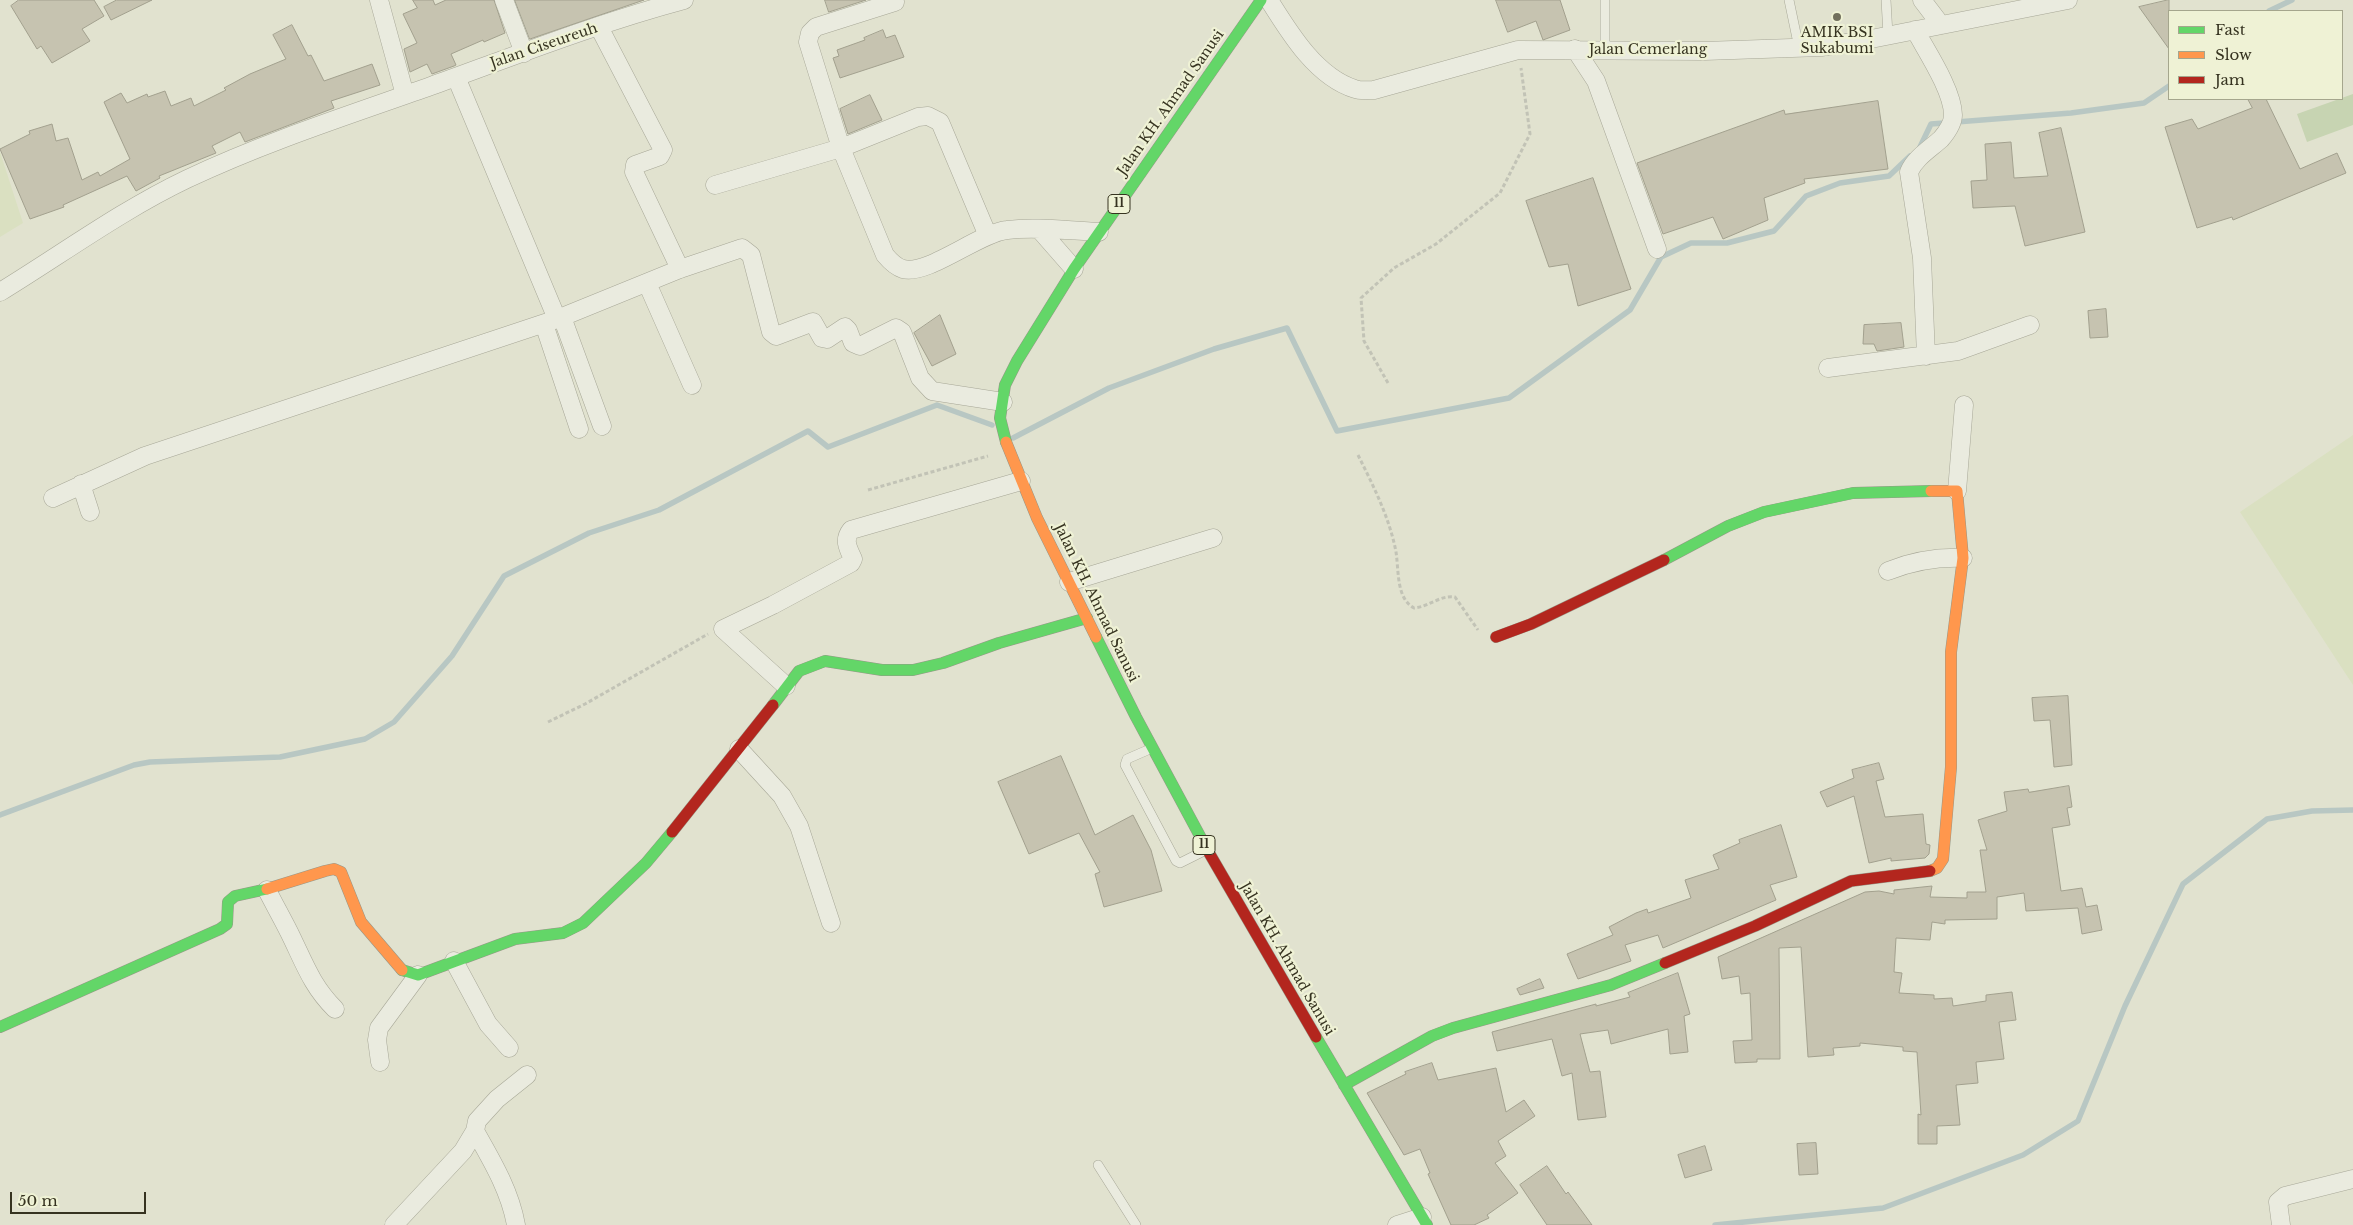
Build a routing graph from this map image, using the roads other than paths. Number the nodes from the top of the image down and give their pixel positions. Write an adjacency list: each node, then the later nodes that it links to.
1 (379, 0): 21 (street)
2 (504, 0): 19 (street)
3 (684, 0): 13 (street, Jalan Ciseureuh)
4 (1261, 0): 25 (main road, Jalan KH. Ahmad Sanusi / 11)
5 (1269, 0): 17 (street, Jalan Cemerlang)
6 (1605, 0): 18 (lane)
7 (1789, 0): 16 (lane)
8 (1886, 0): 15 (lane)
9 (1922, 0): 12 (street)
10 (2068, 0): 12 (street, Jalan Cemerlang)
11 (895, 2): 22 (street)
12 (1941, 25): 14 (street, Jalan Cemerlang)
13 (599, 27): 19 (street, Jalan Ciseureuh); 28 (street)
14 (1916, 30): 15 (street, Jalan Cemerlang); 34 (street)
15 (1888, 35): 16 (street, Jalan Cemerlang)
16 (1799, 48): 18 (street, Jalan Cemerlang)
17 (1575, 49): 18 (street, Jalan Cemerlang); 27 (street)
18 (1605, 50)
19 (524, 53): 20 (street, Jalan Ciseureuh)
20 (456, 77): 21 (street, Jalan Ciseureuh); 32 (street)
21 (405, 95): 31 (street, Jalan Ciseureuh)
22 (841, 148): 23 (street); 26 (street); 26 (street)
23 (715, 185)
24 (1039, 229): 25 (street); 26 (street); 29 (street)
25 (1099, 232): 29 (main road, Jalan KH. Ahmad Sanusi / 11)
26 (988, 236)
27 (1657, 250)
28 (680, 269): 30 (street); 38 (street)
29 (1074, 269): 38 (main road, Jalan KH. Ahmad Sanusi / 11)
30 (647, 283): 32 (street); 36 (street)
31 (0, 292)
32 (554, 320): 39 (street); 40 (street); 42 (street)
33 (2030, 325): 34 (street)
34 (1926, 356): 35 (street)
35 (1828, 368)
36 (692, 385)
37 (1964, 405): 43 (street)
38 (1001, 410): 41 (main road, Jalan KH. Ahmad Sanusi / 11)
39 (602, 426)
40 (579, 429)
41 (1021, 481): 49 (main road, Jalan KH. Ahmad Sanusi / 11); 52 (street)
42 (81, 484): 44 (street); 45 (street)
43 (1957, 491): 47 (main road); 51 (main road)
44 (53, 498)
45 (90, 512)
46 (1213, 538): 49 (street)
47 (1963, 558): 48 (street); 65 (main road)
48 (1888, 571)
49 (1069, 582): 50 (main road, Jalan KH. Ahmad Sanusi / 11)
50 (1087, 618): 52 (main road); 53 (main road, Jalan KH. Ahmad Sanusi / 11)
51 (1496, 637)
52 (786, 686): 54 (main road)
53 (1152, 748): 55 (main road, Jalan KH. Ahmad Sanusi / 11); 55 (lane)
54 (739, 749): 57 (street); 58 (main road)
55 (1207, 850): 65 (main road, Jalan KH. Ahmad Sanusi / 11)
56 (267, 890): 59 (main road); 60 (street); 61 (main road)
57 (832, 922)
58 (454, 962): 59 (main road); 62 (street)
59 (418, 975): 63 (street)
60 (335, 1009)
61 (0, 1027)
62 (509, 1048)
63 (380, 1062)
64 (527, 1075): 66 (street)
65 (1344, 1086): 69 (main road, Jalan KH. Ahmad Sanusi / 11)
66 (475, 1132): 70 (street); 71 (street)
67 (1098, 1165): 72 (lane)
68 (2353, 1179): 74 (street)
69 (1425, 1221): 73 (street)
70 (394, 1225)
71 (516, 1225)
72 (1136, 1225)
73 (1397, 1225)
74 (2280, 1225)

